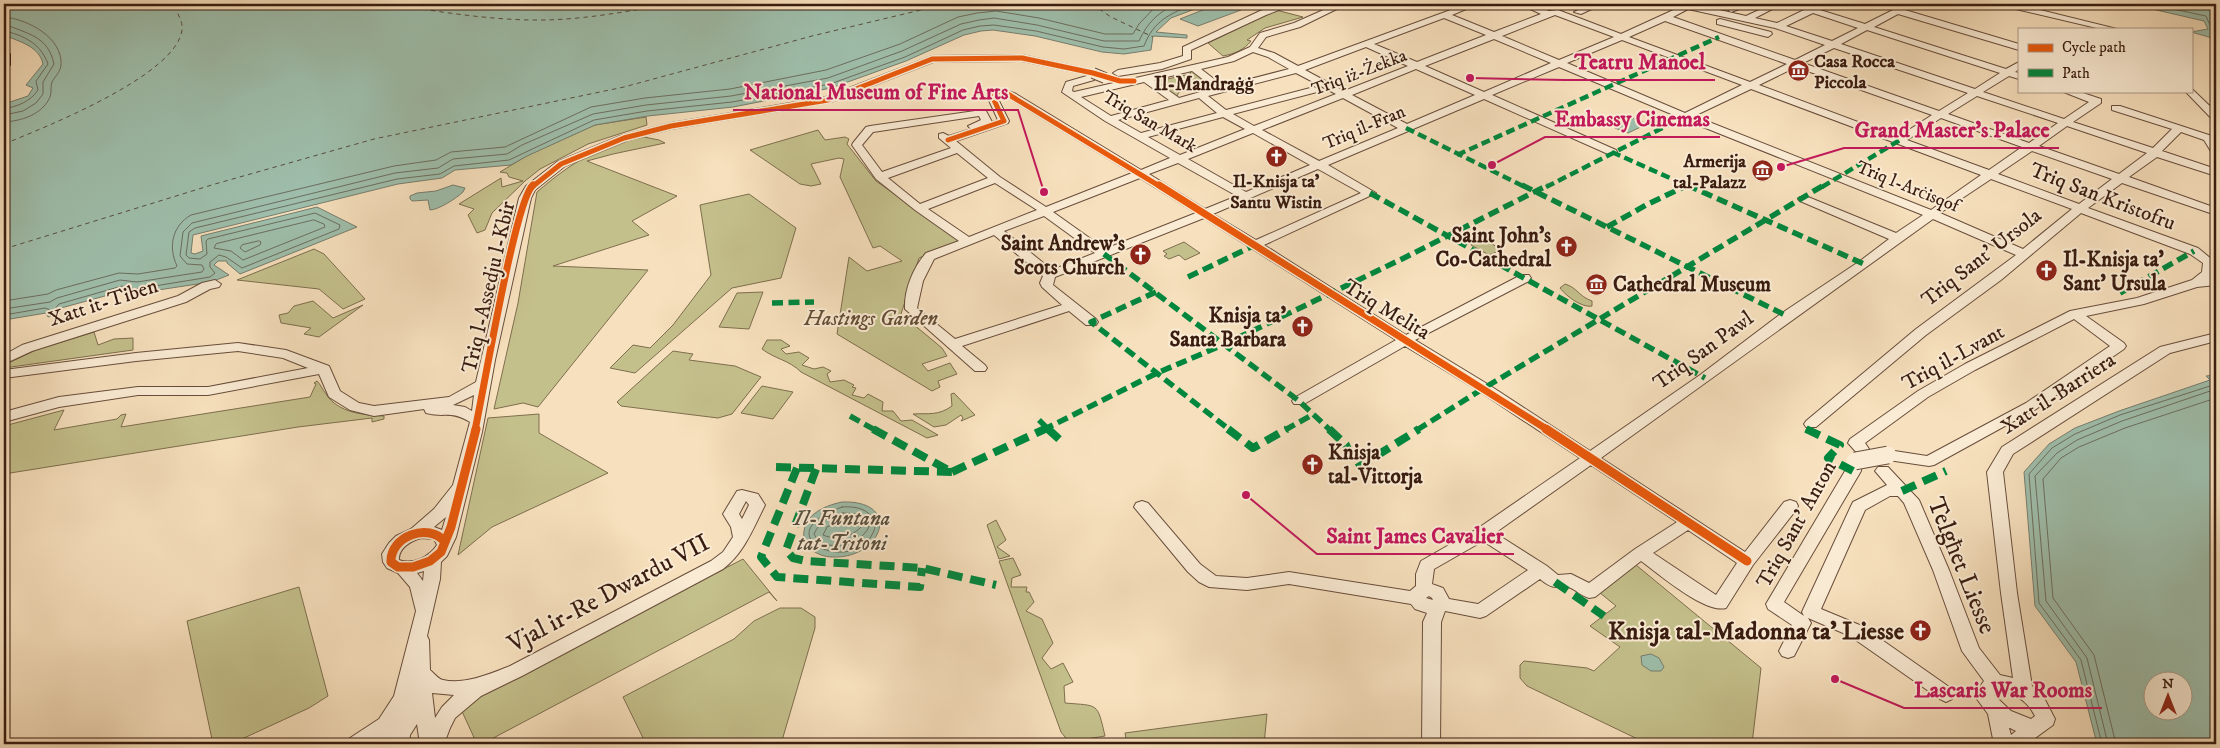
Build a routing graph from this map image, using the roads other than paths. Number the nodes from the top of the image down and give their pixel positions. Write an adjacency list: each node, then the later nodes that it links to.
1 (1290, 4): 43 (street, Triq San Mark)
2 (1343, 4): 34 (street)
3 (1474, 4): 20 (street)
4 (1523, 4): 19 (street, Triq San Kristofru)
5 (1598, 4): 18 (street)
6 (1705, 4): 15 (street)
7 (1749, 4): 15 (street)
8 (1758, 4): 15 (street)
9 (1778, 4): 22 (street)
10 (1793, 4): 16 (street)
11 (1825, 4): 16 (street)
12 (1911, 4): 17 (street)
13 (2006, 4): 23 (street)
14 (1683, 6): 21 (street, Triq il-Fran); 22 (street); 28 (street)
15 (1731, 10)
16 (1812, 10): 24 (street); 25 (street)
17 (1898, 11): 25 (street); 33 (street)
18 (1578, 12)
19 (1549, 14): 29 (street, Triq iż-Żekka); 30 (street, Triq San Kristofru)
20 (1445, 15): 29 (street, Triq l-Arċisqof); 31 (street)
21 (1666, 18): 30 (street, Triq il-Fran); 37 (street)
22 (1747, 19): 24 (street)
23 (2086, 20): 26 (street); 27 (street)
24 (1778, 26): 32 (street)
25 (1866, 28): 32 (street); 44 (street)
26 (2076, 28)
27 (2118, 28)
28 (1768, 34)
29 (1496, 36): 36 (street, Triq l-Arċisqof); 39 (street, Triq iż-Żekka)
30 (1621, 37): 36 (street, Triq il-Fran); 50 (street, Triq San Kristofru)
31 (1365, 43): 39 (street); 42 (street)
32 (1833, 44): 37 (street); 54 (street)
33 (2018, 47)
34 (1252, 50): 41 (street); 42 (street)
35 (4, 54): 38 (main road)
36 (1560, 63): 58 (street, Triq il-Fran); 65 (street, Triq l-Arċisqof)
37 (1795, 64): 50 (street); 64 (street)
38 (4, 65)
39 (1420, 66): 58 (street); 59 (street, Triq iż-Żekka)
40 (2018, 66): 44 (street)
41 (1194, 68): 48 (street); 52 (street)
42 (1295, 70): 52 (street); 59 (street)
43 (1118, 73)
44 (2006, 73): 46 (street); 54 (street)
45 (1092, 75): 47 (street, Triq l-Assedju l-Kbir, bridge); 60 (street, Triq San Mark); 117 (street, Triq l-Assedju l-Kbir)
46 (2018, 76)
47 (1105, 78): 49 (street, Triq l-Assedju l-Kbir); 51 (street)
48 (1146, 79): 49 (street); 61 (street)
49 (1134, 81): 51 (street)
50 (1750, 85): 65 (street); 74 (street, Triq San Kristofru)
51 (1101, 89): 60 (street)
52 (1221, 89): 57 (street)
53 (1314, 90): 63 (street)
54 (1977, 91): 64 (street); 68 (street)
55 (2069, 92): 68 (street, Triq San Pawl)
56 (2191, 92): 66 (street)
57 (1199, 94): 61 (street); 63 (street)
58 (1484, 94): 69 (street, Triq il-Fran); 78 (street)
59 (1344, 95): 69 (street); 71 (street, Triq iż-Żekka)
60 (1072, 96): 67 (street, Triq San Mark)
61 (1177, 101): 67 (street)
62 (2116, 108): 70 (street)
63 (1225, 114): 71 (street); 72 (street)
64 (1940, 114): 74 (street); 75 (street)
65 (1686, 116): 95 (street, Triq l-Arċisqof)
66 (2216, 117)
67 (1109, 119): 72 (street, Triq San Mark)
68 (2068, 122): 75 (street, Triq San Pawl); 79 (street)
69 (1406, 128): 81 (street, Triq il-Fran)
70 (2179, 128): 77 (street); 79 (street, Triq Sant' Ursola)
71 (1257, 130): 80 (street, Triq iż-Żekka); 81 (street)
72 (1140, 136): 80 (street, Triq San Mark)
73 (948, 140): 76 (street); 83 (street, Triq Melita); 85 (street)
74 (1900, 140): 84 (street, Triq San Kristofru)
75 (2032, 147): 84 (street, Triq San Pawl); 86 (street)
76 (957, 149): 85 (street); 87 (street)
77 (2216, 151)
78 (1612, 152)
79 (2156, 152): 82 (street); 86 (street, Triq Sant' Ursola)
80 (1179, 158): 83 (street, Triq iż-Żekka); 88 (street, Triq San Mark)
81 (1320, 165): 88 (street, Triq il-Fran); 99 (street)
82 (2216, 172)
83 (1140, 174): 92 (street, Triq iż-Żekka); 94 (street, Triq Melita)
84 (1989, 174): 91 (street, Triq San Kristofru); 95 (street, Triq San Pawl)
85 (880, 176): 90 (street)
86 (2120, 178): 91 (street, Triq Sant' Ursola); 93 (street)
87 (996, 179): 90 (street); 92 (street)
88 (1245, 196): 94 (street, Triq il-Fran)
89 (1804, 199): 97 (street)
90 (919, 208): 98 (street)
91 (2079, 209): 101 (street, Triq Sant' Ursola); 105 (street, Triq San Kristofru)
92 (1045, 211): 96 (street, Triq iż-Żekka); 100 (street)
93 (2216, 212)
94 (1204, 214): 99 (street, Triq Melita); 100 (street, Triq il-Fran)
95 (1932, 214): 97 (street, Triq San Pawl); 101 (street, Triq l-Arċisqof)
96 (995, 230): 98 (street, Triq iż-Żekka); 102 (street)
97 (1897, 238): 126 (street, Triq San Pawl)
98 (967, 241): 112 (street, Triq iż-Żekka)
99 (1255, 245): 111 (street, Triq Melita)
100 (1104, 254): 102 (street, Triq il-Fran)
101 (2025, 254): 124 (street, Triq Sant' Ursola)
102 (1050, 275): 107 (street)
103 (1525, 278): 111 (street)
104 (2216, 281): 105 (street, Triq il-Lvant)
105 (2196, 283): 108 (street, Triq il-Lvant)
106 (215, 284): 113 (street, Xatt it-Tiben)
107 (1072, 306): 109 (street); 112 (street)
108 (2074, 314): 125 (street, Triq il-Lvant); 125 (street, bridge)
109 (1091, 322)
110 (2216, 337): 148 (street, Xatt il-Barriera)
111 (1406, 340): 119 (street); 126 (street, Triq Melita)
112 (954, 344): 114 (street, Triq iż-Żekka)
113 (4, 360)
114 (980, 368)
115 (324, 369): 116 (street); 121 (street); 122 (street)
116 (4, 374)
117 (483, 384): 118 (street); 120 (street, Triq l-Assedju l-Kbir)
118 (452, 401): 120 (street); 121 (street)
119 (1299, 401)
120 (480, 402): 123 (street, Triq l-Assedju l-Kbir)
121 (400, 409): 123 (street)
122 (4, 417)
123 (478, 420): 128 (street, Triq l-Assedju l-Kbir)
124 (1811, 424)
125 (1857, 451): 144 (street, Triq Sant' Anton)
126 (1591, 457): 132 (street, Triq Melita); 134 (street, Triq San Pawl)
127 (1883, 471): 129 (street, Telgħet Liesse)
128 (460, 487): 133 (street, Triq l-Assedju l-Kbir); 136 (street, Triq l-Assedju l-Kbir)
129 (1902, 492): 147 (street, Telgħet Liesse); 149 (street)
130 (1790, 506): 139 (street)
131 (1142, 507): 142 (street)
132 (1689, 522): 137 (street); 139 (street, Triq Melita)
133 (417, 533): 136 (street); 140 (street, Triq l-Assedju l-Kbir)
134 (1482, 533): 141 (street); 142 (street, Triq San Pawl)
135 (741, 538): 146 (street, Vjal ir-Re Dwardu VII)
136 (445, 542): 138 (street, Triq l-Assedju l-Kbir)
137 (1641, 553): 139 (street); 141 (street)
138 (433, 560): 140 (street); 143 (street, Triq l-Assedju l-Kbir)
139 (1747, 561)
140 (403, 568): 143 (street, Triq l-Assedju l-Kbir)
141 (1541, 570): 142 (street)
142 (1430, 605): 157 (street)
143 (421, 625): 145 (street, Triq l-Assedju l-Kbir); 150 (street, Triq l-Assedju l-Kbir)
144 (1788, 651)
145 (421, 673): 146 (street, Vjal ir-Re Dwardu VII); 153 (street, Triq l-Assedju l-Kbir); 155 (street, Triq l-Assedju l-Kbir)
146 (491, 681): 156 (street, Vjal ir-Re Dwardu VII)
147 (1994, 682): 148 (street); 151 (street)
148 (2023, 688): 152 (street)
149 (1946, 694)
150 (403, 695): 153 (street, Triq l-Assedju l-Kbir); 154 (street, Triq l-Assedju l-Kbir)
151 (1997, 713): 152 (street); 158 (street)
152 (2033, 728): 159 (street)
153 (395, 741)
154 (357, 744)
155 (428, 744)
156 (435, 744)
157 (1431, 744)
158 (2003, 744)
159 (2013, 744)

